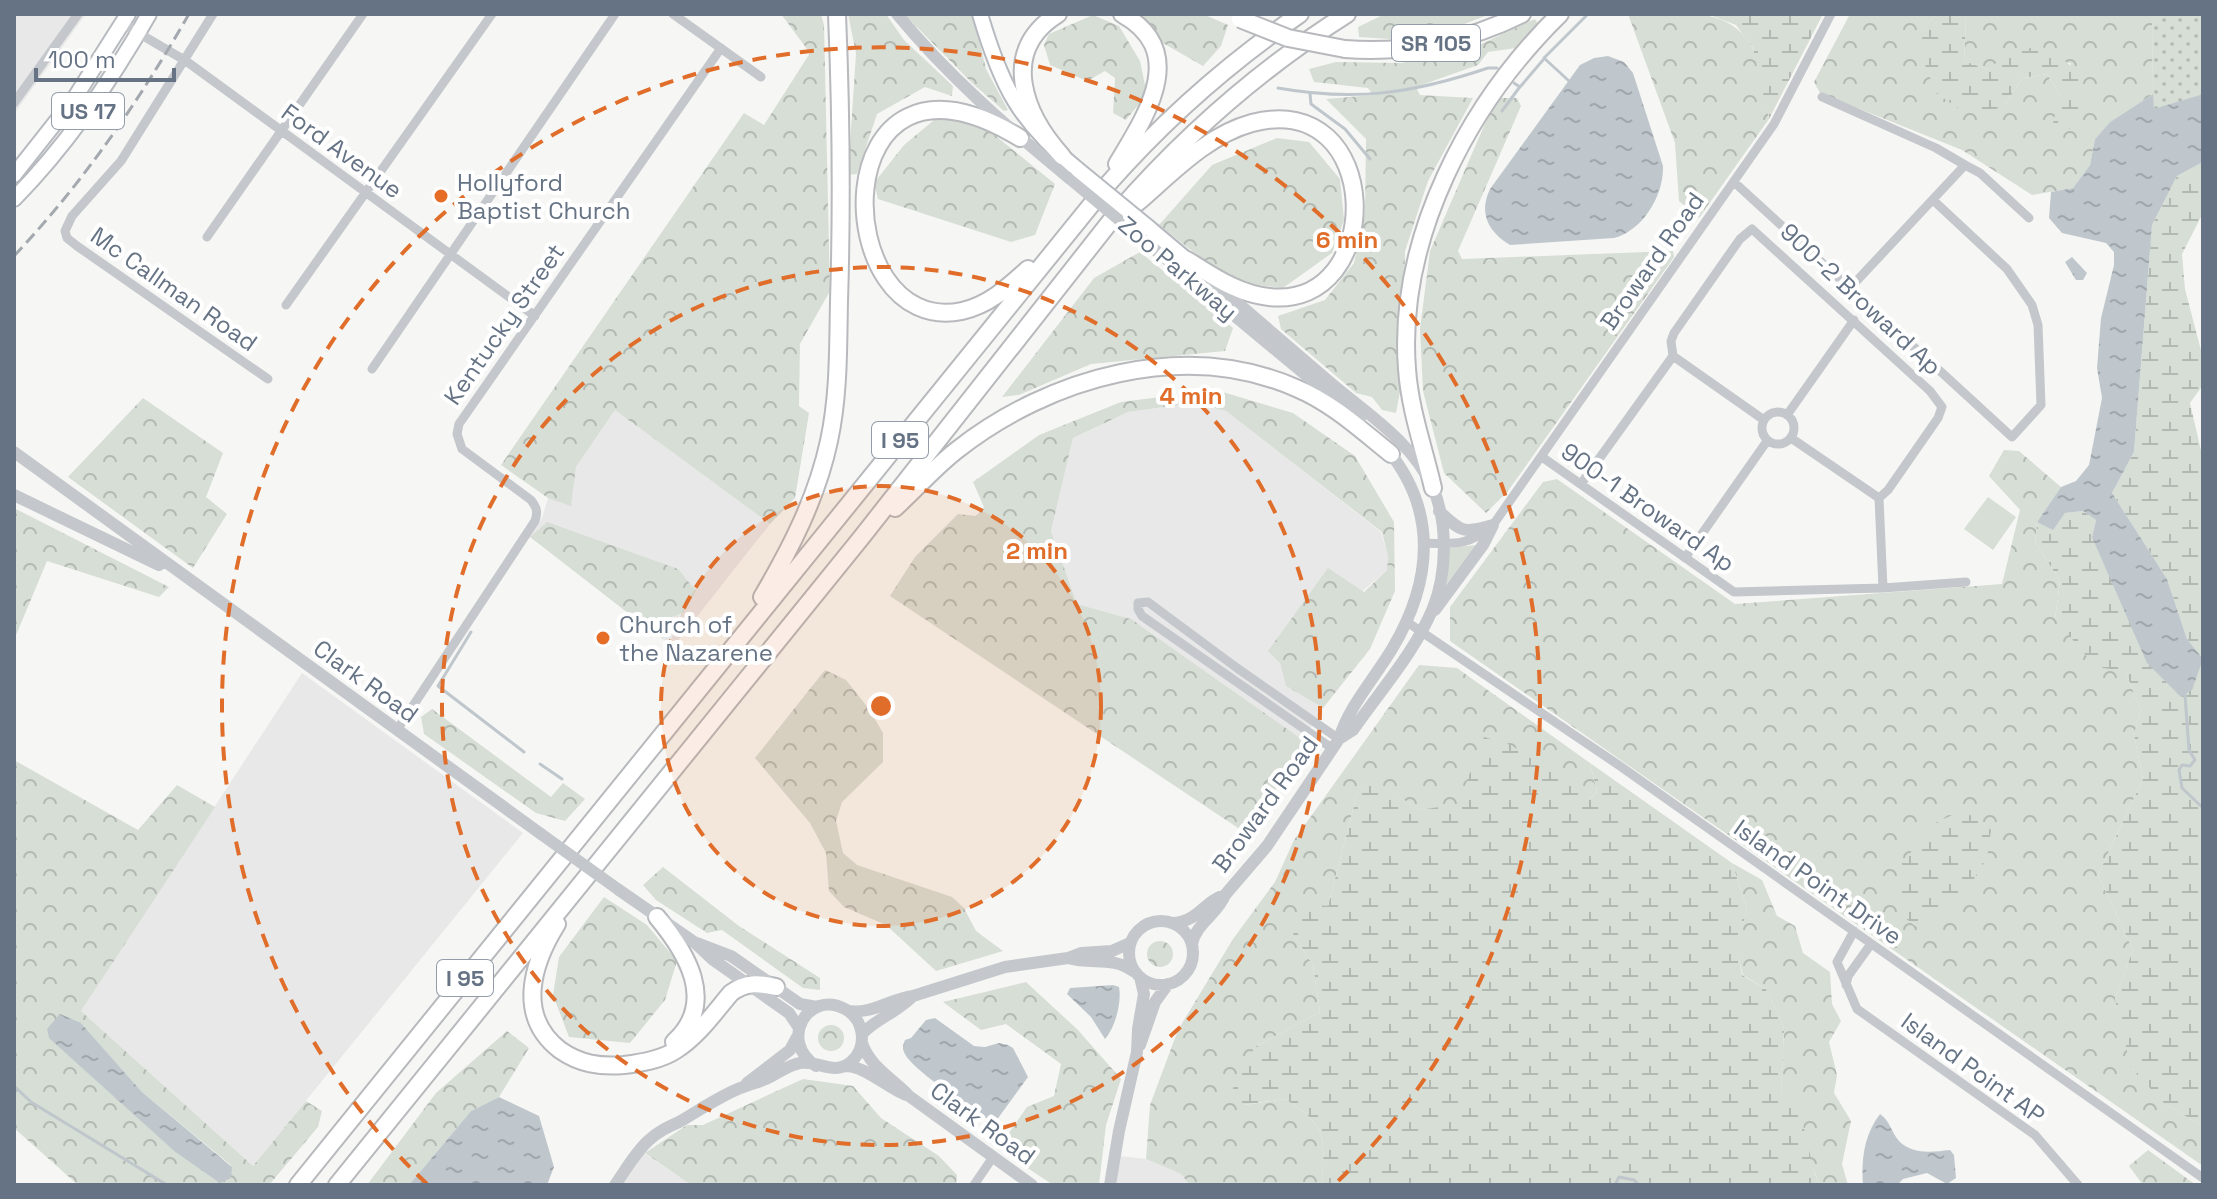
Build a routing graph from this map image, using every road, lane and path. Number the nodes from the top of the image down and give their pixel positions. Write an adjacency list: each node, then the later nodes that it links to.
1 (78, 14): 25 (street)
2 (149, 14): 20 (main road, US 17)
3 (213, 14): 22 (street)
4 (363, 14): 26 (street)
5 (492, 14): 33 (street)
6 (615, 14): 42 (street)
7 (673, 14): 21 (street)
8 (837, 14): 76 (highway)
9 (897, 14): 27 (street, Zoo Parkway)
10 (980, 14): 28 (main road, Zoo Parkway)
11 (1058, 14): 28 (highway)
12 (1122, 14): 36 (highway)
13 (1300, 14): 36 (highway, I 95)
14 (1347, 14): 41 (highway, I 95)
15 (1522, 14): 18 (highway, SR 105, bridge)
16 (1560, 14): 61 (highway)
17 (1831, 14): 32 (street, Broward Road)
18 (1235, 16)
19 (126, 19): 20 (street, Ford Avenue); 31 (main road, US 17)
20 (138, 33): 22 (street, Ford Avenue); 34 (main road, US 17)
21 (721, 48): 23 (street); 46 (street, Kentucky Street)
22 (186, 61): 26 (street, Ford Avenue); 51 (street, Mc Callman Road)
23 (761, 77)
24 (1822, 97): 29 (street)
25 (14, 103)
26 (281, 131): 33 (street, Ford Avenue); 40 (street)
27 (1020, 138): 30 (street, Zoo Parkway); 39 (highway)
28 (1062, 156): 30 (main road, Zoo Parkway)
29 (1965, 165): 35 (street); 37 (street)
30 (1073, 174): 38 (main road, Zoo Parkway, bridge)
31 (14, 175)
32 (1734, 182): 44 (street); 59 (street, Broward Road)
33 (366, 193): 42 (street, Ford Avenue); 45 (street)
34 (14, 199)
35 (1933, 200): 44 (street); 50 (street)
36 (1093, 202): 39 (highway, I 95)
37 (2029, 218)
38 (1145, 233): 43 (main road, Zoo Parkway); 58 (street, Zoo Parkway)
39 (1065, 236): 76 (highway, I 95)
40 (207, 237)
41 (1096, 238): 43 (highway); 66 (highway, I 95)
42 (451, 255): 46 (street, Ford Avenue); 49 (street)
43 (1187, 260): 61 (street, Zoo Parkway)
44 (1850, 288): 50 (street)
45 (286, 305)
46 (535, 316): 77 (street, Kentucky Street)
47 (1854, 320): 48 (street, 900-2 Broward Ap); 52 (street, 900-2 Broward Ap); 53 (street)
48 (1673, 356): 54 (street); 60 (street, 900-2 Broward Ap)
49 (372, 369)
50 (1944, 375): 52 (street)
51 (268, 379)
52 (1930, 391): 63 (street, 900-2 Broward Ap)
53 (1787, 415): 54 (street); 55 (street)
54 (1764, 420): 56 (street)
55 (1791, 438): 56 (street); 63 (street)
56 (1767, 441): 69 (street)
57 (14, 452): 70 (street, Clark Road)
58 (1391, 454): 66 (highway); 67 (street, Zoo Parkway)
59 (1542, 457): 60 (street, 900-1 Broward Ap); 65 (street, Broward Road)
60 (1581, 484): 69 (street, 900-1 Broward Ap)
61 (1433, 488): 64 (street, Zoo Parkway)
62 (14, 495): 70 (street)
63 (1879, 498): 72 (street)
64 (1439, 511): 65 (street); 68 (street, Zoo Parkway)
65 (1493, 525): 68 (street); 73 (street)
66 (861, 538): 79 (highway, I 95)
67 (1424, 543): 68 (street); 74 (street, Broward Road)
68 (1443, 544): 73 (street, Broward Road)
69 (1685, 558): 72 (street, 900-1 Broward Ap)
70 (185, 578): 77 (street, Clark Road)
71 (1966, 582): 72 (street)
72 (1883, 588)
73 (1427, 619): 75 (street, Broward Road)
74 (1407, 622): 75 (street, Island Point Drive); 78 (street, Broward Road)
75 (1420, 632): 78 (street, Broward Road); 83 (street, Island Point Drive)
76 (735, 643): 107 (highway, I 95)
77 (397, 730): 81 (street, Clark Road, bridge)
78 (1336, 744): 78 (street); 80 (street, Broward Road)
79 (578, 885): 100 (highway); 108 (highway, I 95)
80 (1225, 895): 82 (street, Broward Road); 86 (street, Broward Road)
81 (657, 917): 84 (street, Clark Road); 100 (highway)
82 (1174, 923): 85 (street); 86 (street)
83 (1854, 931): 87 (street, Island Point Drive); 92 (street)
84 (694, 942): 90 (street, Clark Road); 93 (street, Clark Road)
85 (1130, 943): 88 (street); 89 (street)
86 (1192, 944): 91 (street)
87 (1871, 944): 92 (street); 106 (street, Island Point Drive)
88 (1068, 958): 89 (street); 94 (street)
89 (1136, 974): 91 (street); 99 (street)
90 (748, 984): 93 (highway); 97 (street, Clark Road); 100 (highway)
91 (1168, 984): 99 (street)
92 (1846, 985): 113 (street, Island Point AP)
93 (776, 987): 95 (street, Clark Road)
94 (913, 996): 96 (street); 98 (street)
95 (817, 1007): 96 (street); 97 (street)
96 (849, 1011): 98 (street)
97 (798, 1032): 101 (street); 103 (street)
98 (862, 1038): 102 (street); 104 (street, Clark Road)
99 (1137, 1052): 112 (street)
100 (648, 1061)
101 (816, 1066): 102 (street); 103 (street)
102 (843, 1066): 104 (street, Clark Road)
103 (741, 1087): 109 (street)
104 (909, 1096): 105 (street, Clark Road)
105 (993, 1157): 110 (street); 111 (street, Clark Road)
106 (2203, 1178)
107 (298, 1185)
108 (337, 1185)
109 (615, 1185)
110 (974, 1185)
111 (1032, 1185)
112 (1110, 1185)
113 (2078, 1185)

